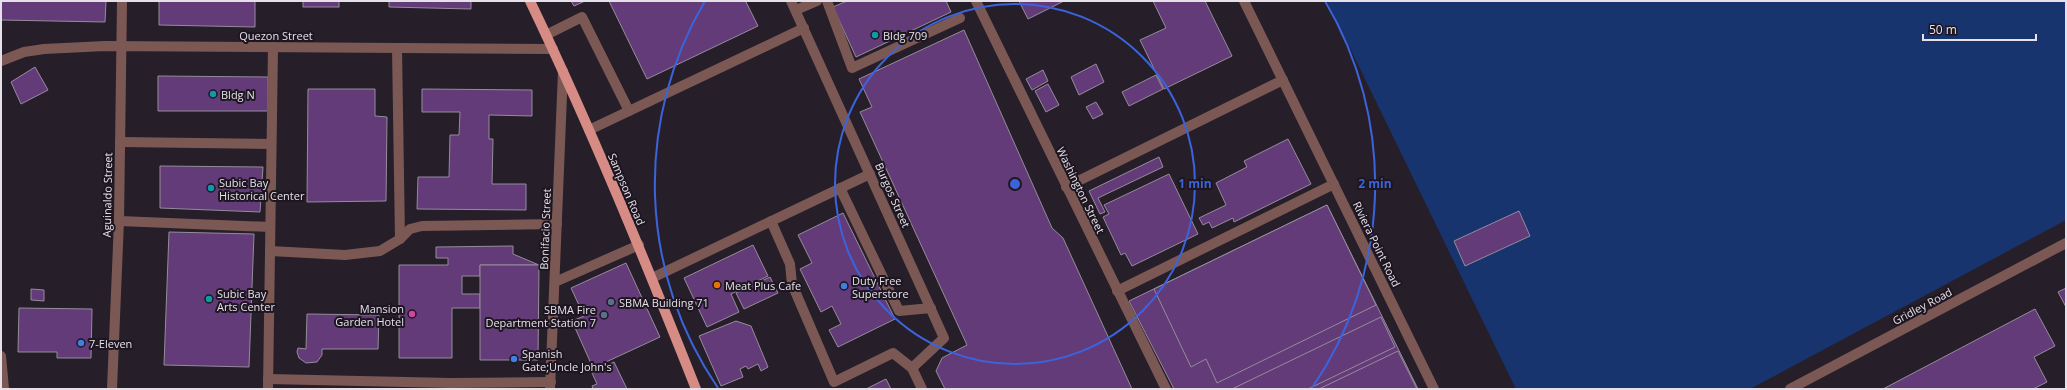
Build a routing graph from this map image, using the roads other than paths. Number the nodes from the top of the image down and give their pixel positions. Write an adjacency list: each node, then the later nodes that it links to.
1 (122, 1): 11 (street, Aguinaldo Street)
2 (530, 1): 10 (main road, Sampson Road)
3 (817, 1): 7 (street)
4 (828, 1): 8 (street)
5 (976, 1): 24 (street, Washington Street)
6 (1244, 1): 17 (street, Riviera Point Road)
7 (793, 6): 9 (street, Burgos Street)
8 (960, 18)
9 (804, 28): 18 (street); 22 (street, Burgos Street)
10 (546, 35): 14 (main road, Sampson Road); 18 (street)
11 (122, 46): 12 (street, Quezon Street); 15 (street, Quezon Street); 20 (street, Aguinaldo Street)
12 (273, 47): 13 (street, Quezon Street); 21 (street)
13 (397, 48): 14 (street, Quezon Street); 30 (street)
14 (553, 49): 16 (main road, Sampson Road)
15 (1, 61)
16 (563, 70): 19 (main road, Sampson Road); 28 (street, Bonifacio Street)
17 (1283, 80): 23 (street, Riviera Point Road); 24 (street)
18 (629, 111): 19 (street)
19 (589, 130): 32 (main road, Sampson Road)
20 (120, 142): 21 (street); 26 (street, Aguinaldo Street)
21 (272, 144): 29 (street)
22 (870, 174): 25 (street); 37 (street, Burgos Street)
23 (1334, 184): 36 (street); 49 (street, Riviera Point Road)
24 (1066, 187): 36 (street, Washington Street)
25 (840, 188): 27 (street); 37 (street)
26 (119, 221): 29 (street); 45 (street, Aguinaldo Street)
27 (771, 221): 34 (street); 39 (street)
28 (557, 224): 30 (street); 35 (street, Bonifacio Street)
29 (270, 227): 33 (street)
30 (400, 239): 33 (street)
31 (2066, 243): 50 (street, Gridley Road)
32 (639, 245): 34 (main road, Sampson Road); 35 (street)
33 (270, 251): 40 (street)
34 (652, 278): 46 (main road, Sampson Road)
35 (554, 282): 42 (street, Bonifacio Street)
36 (1117, 290): 48 (street, Washington Street)
37 (931, 308): 39 (street, Burgos Street)
38 (1, 356): 44 (street)
39 (912, 368): 47 (street)
40 (268, 384): 41 (street)
41 (356, 385): 43 (street)
42 (550, 385): 43 (street)
43 (451, 386)
44 (4, 389)
45 (112, 389)
46 (696, 389)
47 (922, 389)
48 (1166, 389)
49 (1434, 389)
50 (1790, 389)

